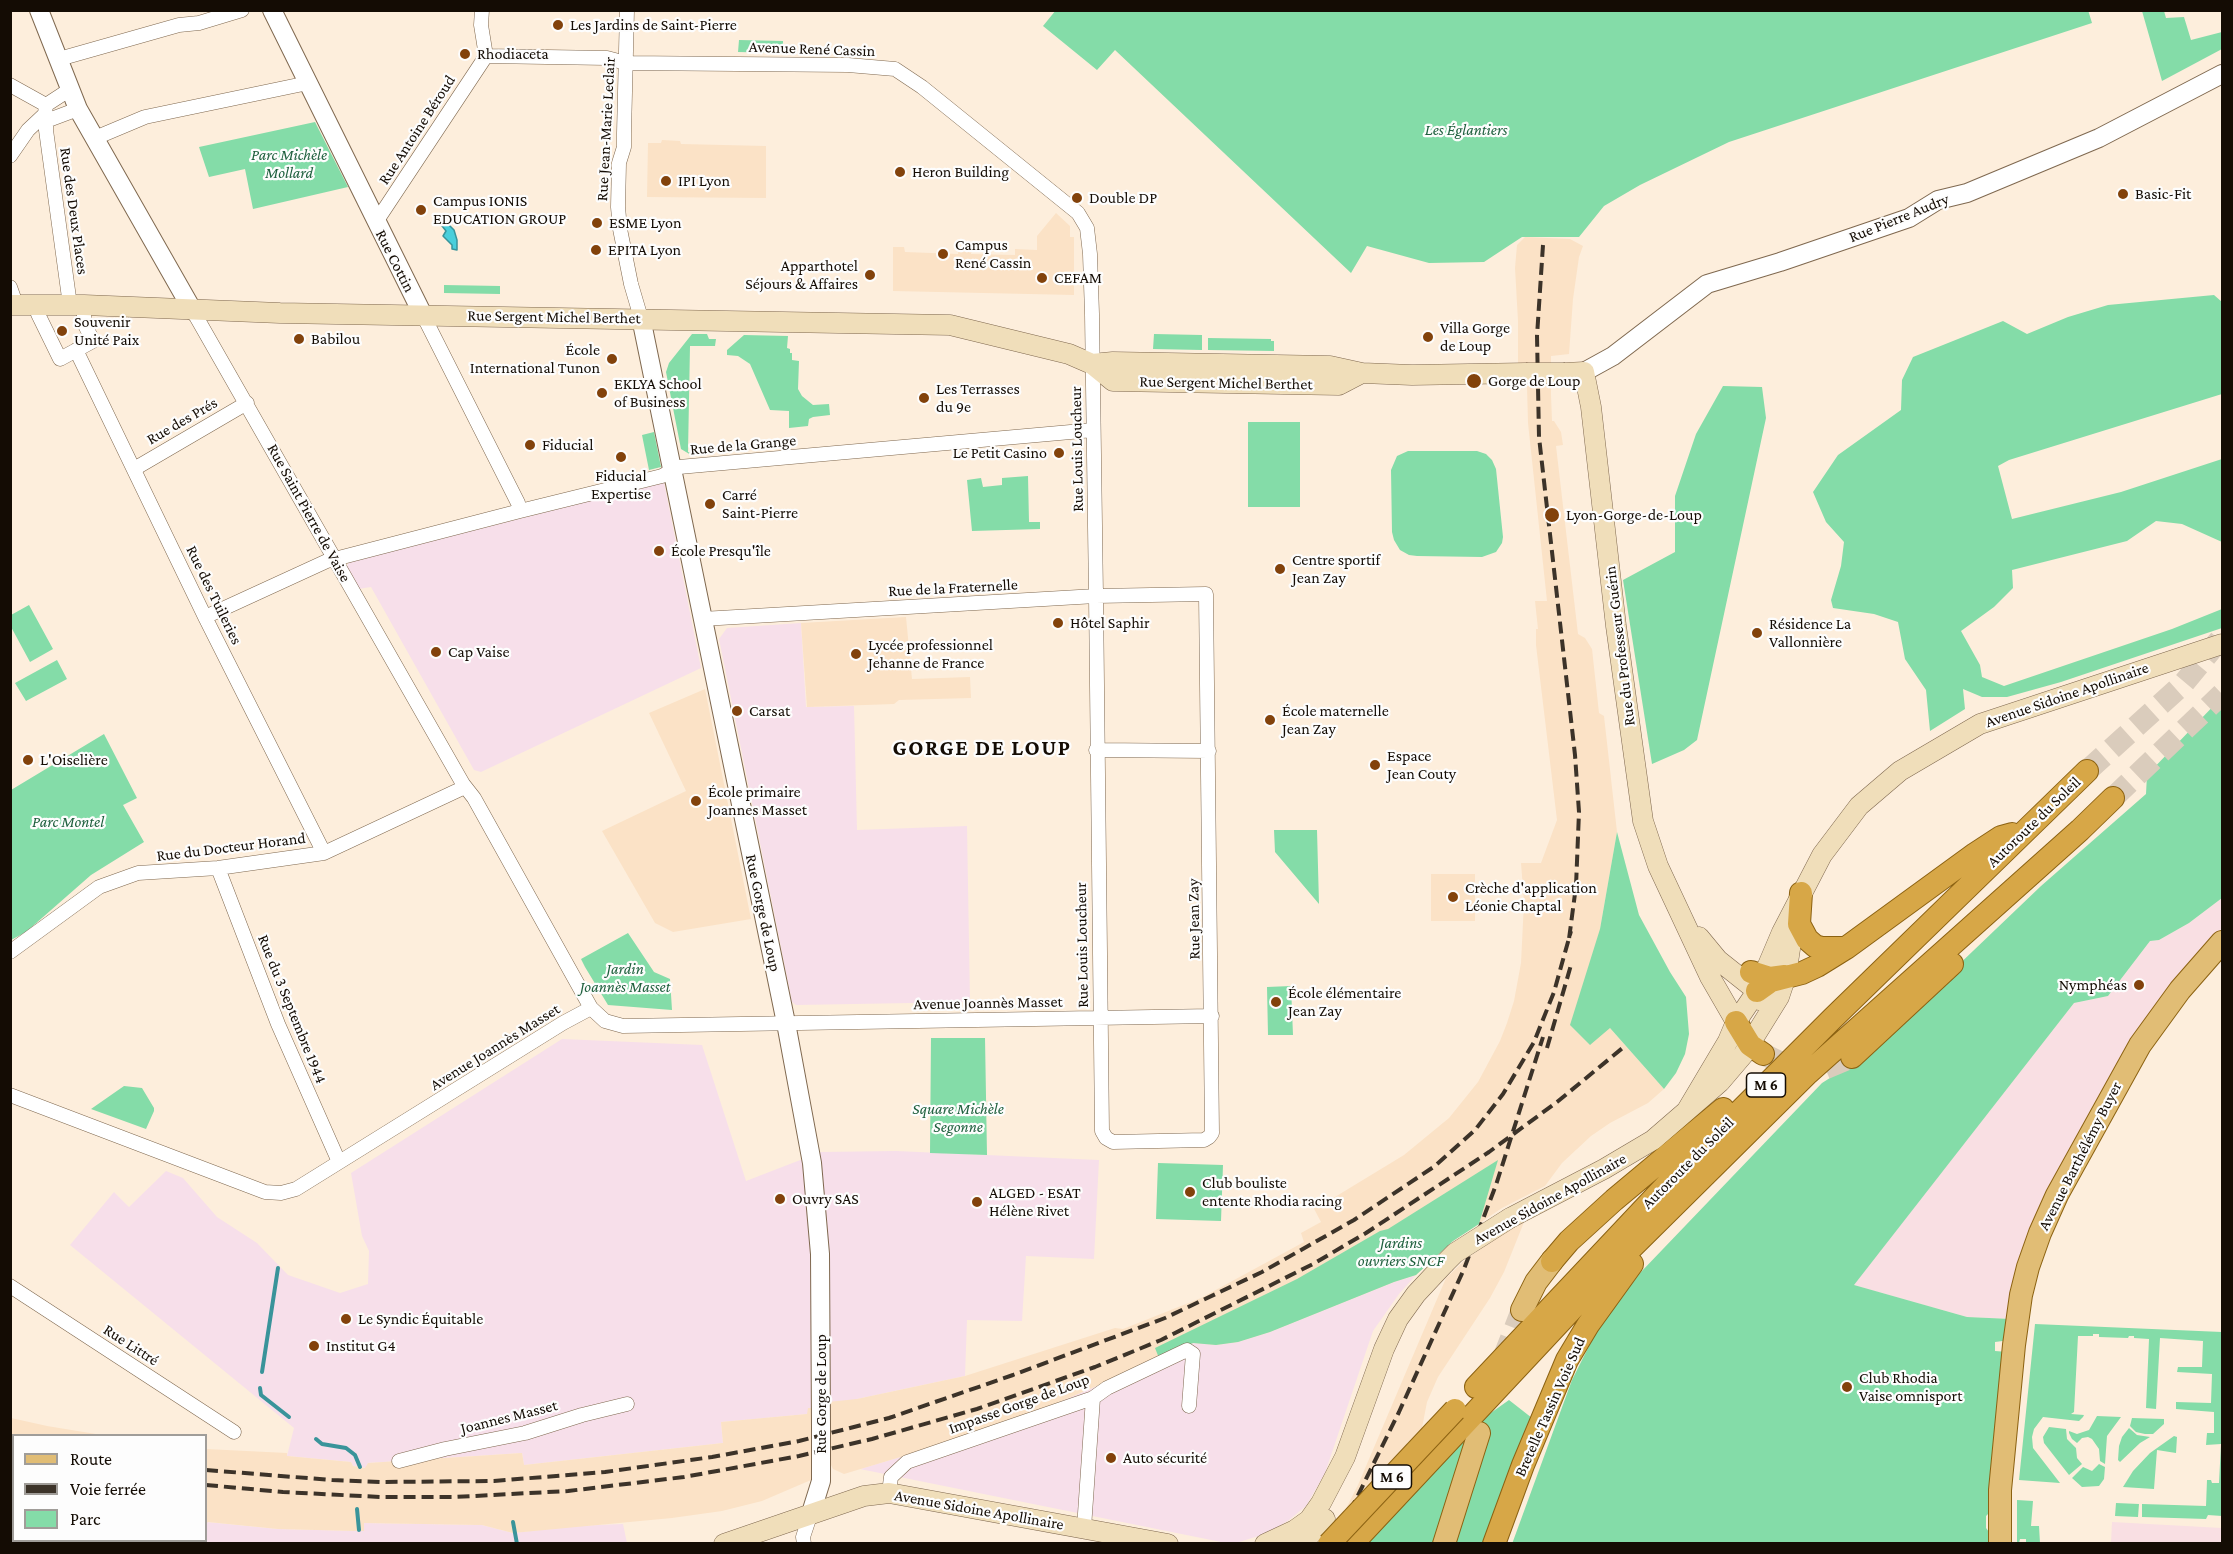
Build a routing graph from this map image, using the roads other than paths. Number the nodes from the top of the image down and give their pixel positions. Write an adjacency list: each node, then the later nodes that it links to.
1 (39, 10): 7 (street, Rue Saint Pierre de Vaise)
2 (242, 10): 7 (street)
3 (272, 10): 10 (street, Rue Cottin)
4 (482, 10): 6 (street)
5 (627, 10): 8 (street, Rue Jean-Marie Leclair)
6 (486, 56): 8 (street, Avenue René Cassin); 17 (street, Rue Antoine Béroud)
7 (59, 59): 12 (street, Rue Saint Pierre de Vaise)
8 (626, 63): 23 (street, Rue Jean-Marie Leclair); 25 (street, Avenue René Cassin)
9 (2223, 74): 26 (street, Rue Pierre Audry)
10 (308, 83): 15 (street); 17 (street, Rue Cottin)
11 (10, 85): 14 (street)
12 (69, 90): 13 (street, Rue Saint Pierre de Vaise); 14 (street)
13 (78, 109): 14 (street); 15 (street, Rue Saint Pierre de Vaise)
14 (46, 114): 16 (street); 20 (street, Rue des Deux Places)
15 (95, 138): 21 (street, Rue Saint Pierre de Vaise)
16 (12, 148)
17 (376, 222): 22 (street, Rue Cottin)
18 (12, 299): 19 (main road, Rue Sergent Michel Berthet)
19 (39, 304): 20 (main road, Rue Sergent Michel Berthet); 24 (street)
20 (77, 305): 21 (main road, Rue Sergent Michel Berthet); 24 (street, Rue des Deux Places)
21 (193, 311): 22 (main road, Rue Sergent Michel Berthet); 27 (street, Rue Saint Pierre de Vaise)
22 (423, 315): 23 (main road, Rue Sergent Michel Berthet); 31 (street, Rue Cottin)
23 (641, 318): 25 (main road, Rue Sergent Michel Berthet); 30 (street, Rue Gorge de Loup)
24 (76, 350): 29 (street, Rue des Tuileries)
25 (1092, 364): 26 (main road, Rue Sergent Michel Berthet, bridge); 28 (street, Rue Louis Loucheur)
26 (1575, 373): 48 (main road, Rue du Professeur Guérin)
27 (248, 403): 29 (street, Rue des Prés); 32 (street, Rue Saint Pierre de Vaise)
28 (1093, 430): 30 (street, Rue de la Grange); 34 (street, Rue Louis Loucheur)
29 (134, 469): 35 (street, Rue des Tuileries)
30 (672, 472): 31 (street, Rue de la Grange); 36 (street, Rue Gorge de Loup)
31 (520, 511): 32 (street, Rue de la Grange)
32 (335, 559): 35 (street, Rue de la Grange); 41 (street, Rue Saint Pierre de Vaise)
33 (1206, 594): 34 (street, Rue de la Fraternelle); 39 (street, Rue Jean Zay)
34 (1096, 596): 36 (street, Rue de la Fraternelle); 38 (street, Rue Louis Loucheur)
35 (206, 617): 44 (street, Rue des Tuileries)
36 (702, 619): 60 (street, Rue Gorge de Loup)
37 (2223, 644): 46 (main road, Avenue Sidoine Apollinaire)
38 (1096, 750): 39 (street); 57 (street, Rue Louis Loucheur)
39 (1209, 750): 56 (street, Rue Jean Zay)
40 (2087, 771): 43 (highway, Autoroute du Soleil / M 6)
41 (465, 787): 44 (street, Rue du Docteur Horand); 54 (street, Rue Saint Pierre de Vaise)
42 (2113, 798): 47 (highway, Autoroute du Soleil / M 6)
43 (2025, 830): 50 (highway); 58 (highway, Autoroute du Soleil / M 6)
44 (324, 853): 45 (street, Rue du Docteur Horand)
45 (218, 868): 51 (street, Rue du Docteur Horand); 66 (street, Rue du 3 Septembre 1944)
46 (1801, 893): 50 (highway); 52 (main road, Avenue Sidoine Apollinaire); 53 (main road, Avenue Sidoine Apollinaire)
47 (1995, 905): 62 (highway); 67 (highway, Autoroute du Soleil / M 6)
48 (1681, 914): 52 (main road, Rue du Professeur Guérin); 59 (main road, Rue du Professeur Guérin)
49 (2223, 942): 90 (main road, Avenue Barthélémy Buyer)
50 (1846, 948): 53 (highway)
51 (10, 952)
52 (1755, 973): 53 (highway); 55 (main road, Rue du Professeur Guérin); 59 (main road, Avenue Sidoine Apollinaire)
53 (1786, 976): 55 (main road, Avenue Sidoine Apollinaire)
54 (591, 1008): 60 (street, Avenue Joannès Masset); 66 (street, Avenue Joannès Masset)
55 (1770, 1013): 59 (main road); 61 (main road, Avenue Sidoine Apollinaire)
56 (1212, 1016): 57 (street, Avenue Joannès Masset); 65 (street, Rue Jean Zay)
57 (1100, 1017): 60 (street, Avenue Joannès Masset); 65 (street, Rue Louis Loucheur)
58 (1833, 1018): 68 (highway); 74 (highway, Autoroute du Soleil / M 6)
59 (1736, 1022): 61 (highway); 64 (main road, Avenue Sidoine Apollinaire)
60 (786, 1023): 79 (street, Rue Gorge de Loup)
61 (1756, 1049): 64 (main road, Avenue Sidoine Apollinaire)
62 (1852, 1058)
63 (10, 1095): 66 (street, Avenue Joannès Masset)
64 (1687, 1110): 76 (main road, Avenue Sidoine Apollinaire, bridge)
65 (1106, 1138)
66 (339, 1162)
67 (1712, 1167): 74 (highway, Autoroute du Soleil / M 6); 89 (highway, Bretelle Tassin Voie Sud)
68 (1551, 1261): 70 (main road)
69 (10, 1286): 75 (street, Rue Littré)
70 (1522, 1310)
71 (1093, 1398): 73 (street, Impasse Gorge de Loup); 78 (street, Impasse Gorge de Loup); 80 (street)
72 (627, 1404): 77 (street, Joannes Masset)
73 (1190, 1406)
74 (1466, 1421): 86 (highway, Autoroute du Soleil / M 6, bridge); 87 (highway, Autoroute du Soleil / M 6); 88 (main road)
75 (234, 1432)
76 (1345, 1457): 84 (main road, Avenue Sidoine Apollinaire); 85 (main road, Avenue Sidoine Apollinaire)
77 (399, 1461)
78 (889, 1493): 79 (main road, Avenue Sidoine Apollinaire); 80 (main road, Avenue Sidoine Apollinaire)
79 (811, 1513): 81 (main road, Avenue Sidoine Apollinaire); 82 (street)
80 (1084, 1528): 83 (main road, Avenue Sidoine Apollinaire)
81 (724, 1544)
82 (804, 1544)
83 (1168, 1544)
84 (1265, 1544)
85 (1300, 1544)
86 (1329, 1544)
87 (1352, 1544)
88 (1444, 1544)
89 (1494, 1544)
90 (2000, 1544)

